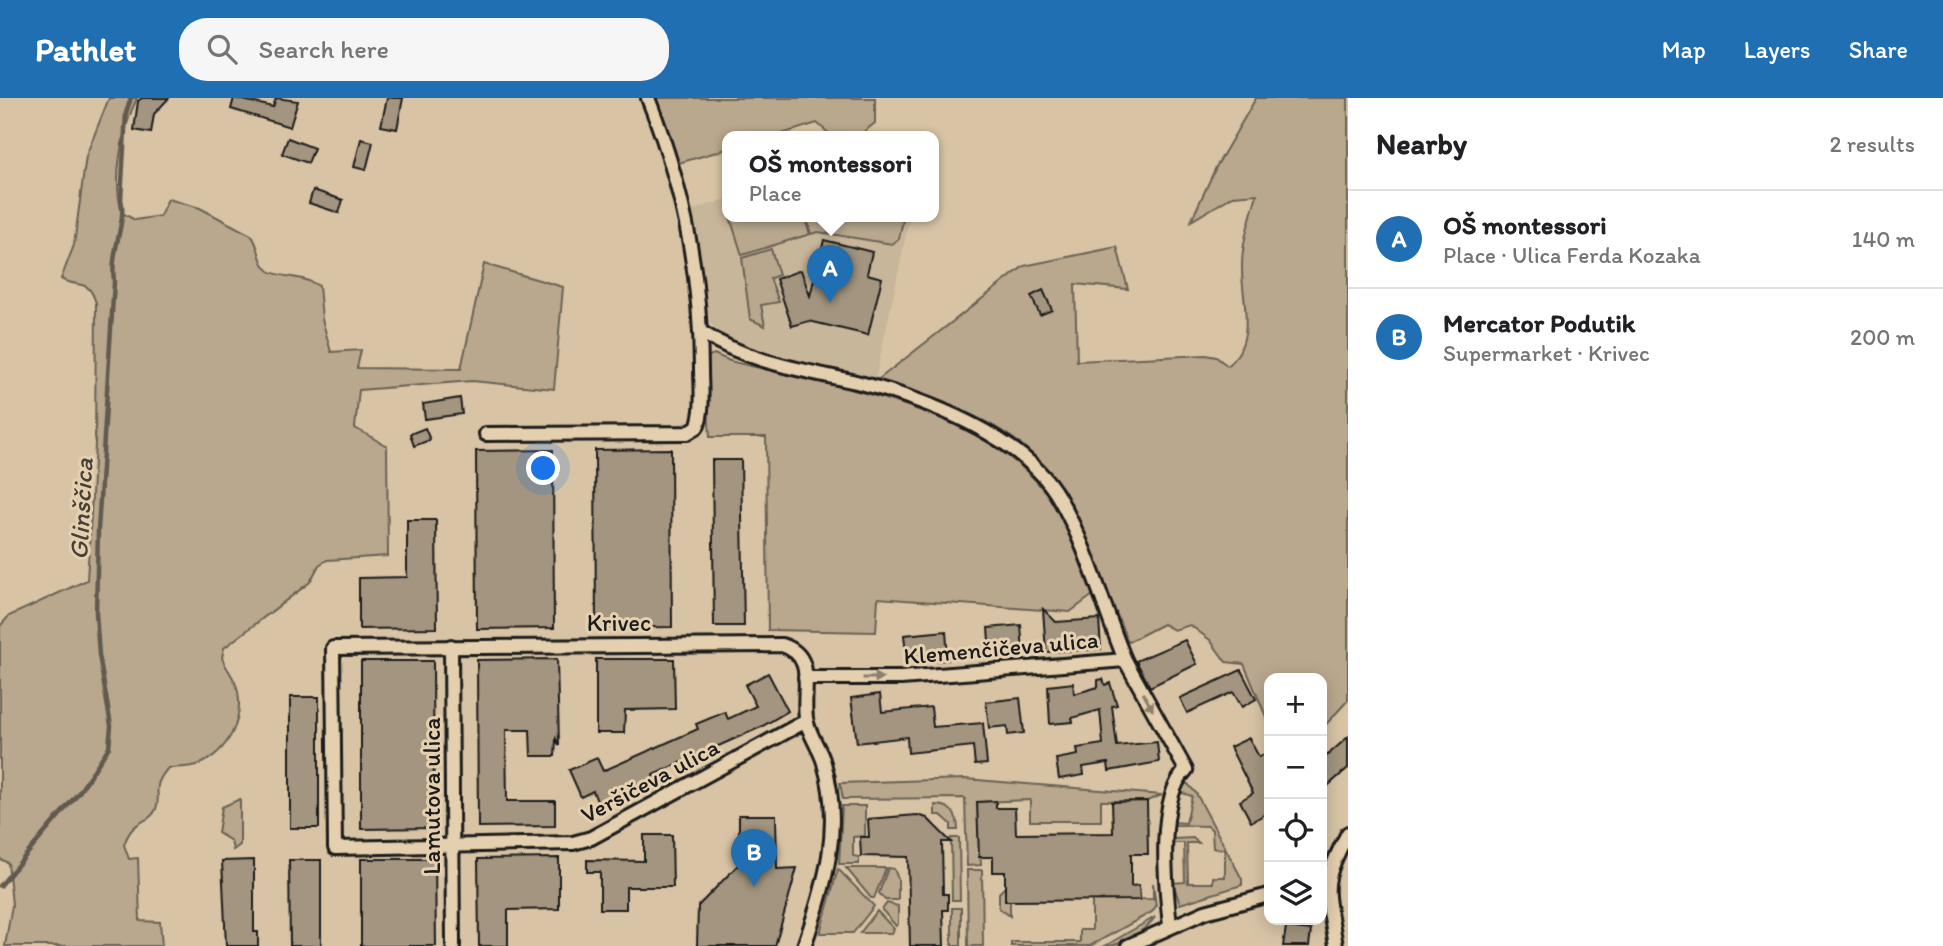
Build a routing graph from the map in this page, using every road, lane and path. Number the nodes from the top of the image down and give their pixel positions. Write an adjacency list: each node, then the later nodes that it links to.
1 (648, 98): 2 (street)
2 (701, 332): 3 (street); 5 (street)
3 (486, 434)
4 (451, 646): 6 (street, Krivec); 9 (street, Lamutova ulica); 10 (street, Krivec)
5 (1125, 660): 6 (street, Klemenčičeva ulica, one-way to 5); 14 (street, Klemenčičeva ulica, one-way to 14)
6 (805, 678): 7 (street, Krivec)
7 (806, 720): 9 (street, Veršičeva ulica); 16 (street, Krivec)
8 (1348, 833): 11 (street)
9 (453, 846): 10 (street, Veršičeva ulica); 15 (street, Lamutova ulica)
10 (335, 848)
11 (1327, 879)
12 (1264, 896): 14 (street)
13 (1327, 902): 18 (street)
14 (1170, 926): 17 (street)
15 (453, 946)
16 (804, 946)
17 (1128, 946)
18 (1336, 946)

